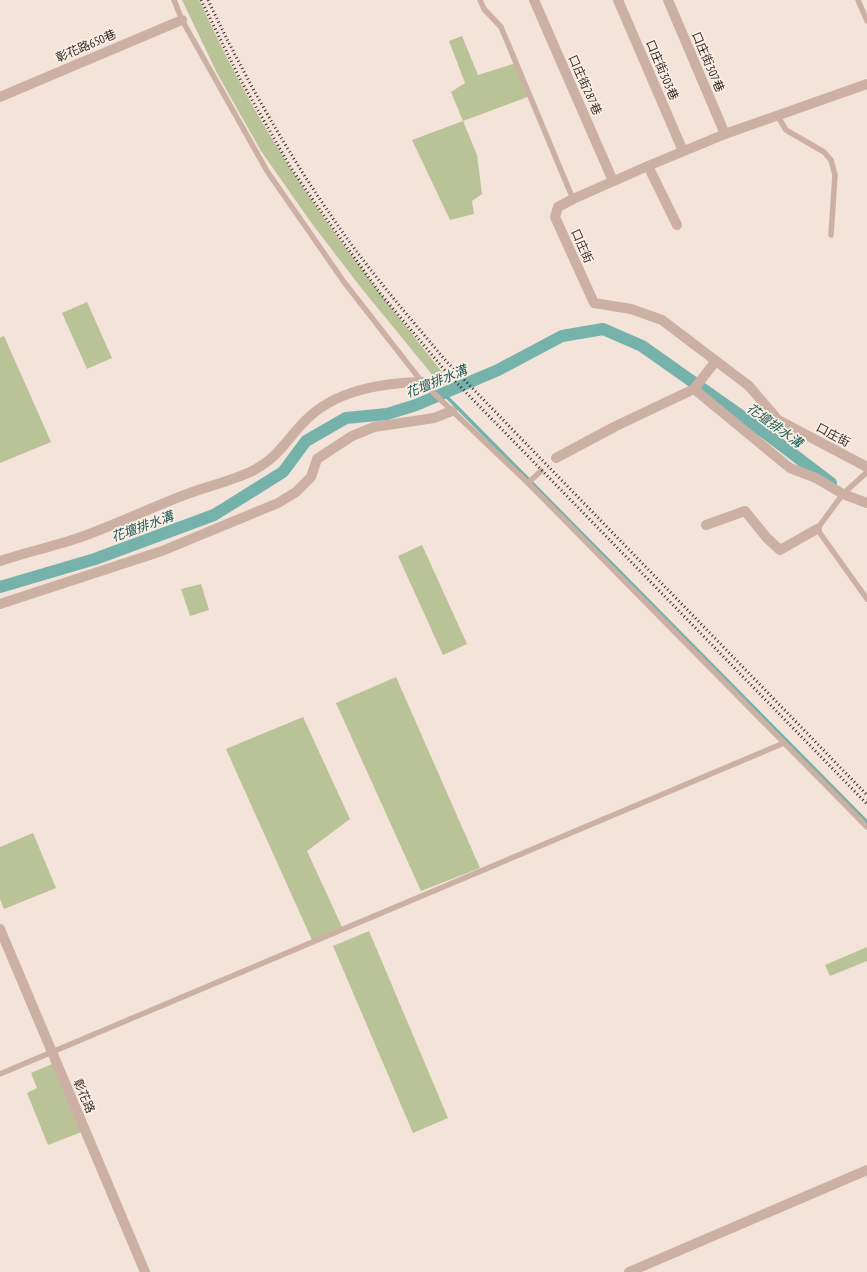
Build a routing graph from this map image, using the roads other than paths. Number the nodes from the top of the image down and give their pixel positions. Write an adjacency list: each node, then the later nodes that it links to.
1 (174, 0): 7 (lane)
2 (480, 0): 16 (lane)
3 (534, 0): 15 (street, 口庄街287巷)
4 (618, 0): 13 (street, 口庄街303巷)
5 (668, 0): 12 (street, 口庄街307巷)
6 (858, 0): 8 (lane)
7 (182, 20): 10 (street, 彰花路650巷); 20 (lane)
8 (867, 21)
9 (867, 84): 11 (street, 口庄街)
10 (0, 98)
11 (777, 115): 12 (street, 口庄街); 18 (lane)
12 (725, 134): 13 (street, 口庄街)
13 (683, 151): 14 (street, 口庄街)
14 (648, 166): 15 (street, 口庄街); 17 (street)
15 (613, 181): 16 (street, 口庄街)
16 (572, 199): 19 (street, 口庄街)
17 (677, 225)
18 (831, 235)
19 (714, 364): 21 (street); 24 (street, 口庄街)
20 (424, 384): 22 (lane); 32 (street)
21 (695, 386): 23 (street); 28 (street)
22 (449, 408): 27 (lane); 34 (street)
23 (556, 458)
24 (867, 467)
25 (541, 471): 27 (lane)
26 (867, 472): 28 (lane)
27 (528, 483): 35 (lane)
28 (843, 494): 29 (street); 31 (lane)
29 (867, 503)
30 (706, 525): 31 (street)
31 (817, 529): 33 (lane)
32 (0, 561)
33 (867, 599)
34 (0, 604)
35 (784, 744): 36 (lane); 38 (lane)
36 (867, 827)
37 (0, 929): 38 (street, 彰花路)
38 (51, 1053): 39 (lane); 41 (street, 彰花路)
39 (0, 1074)
40 (867, 1170): 42 (street)
41 (146, 1272)
42 (629, 1272)

